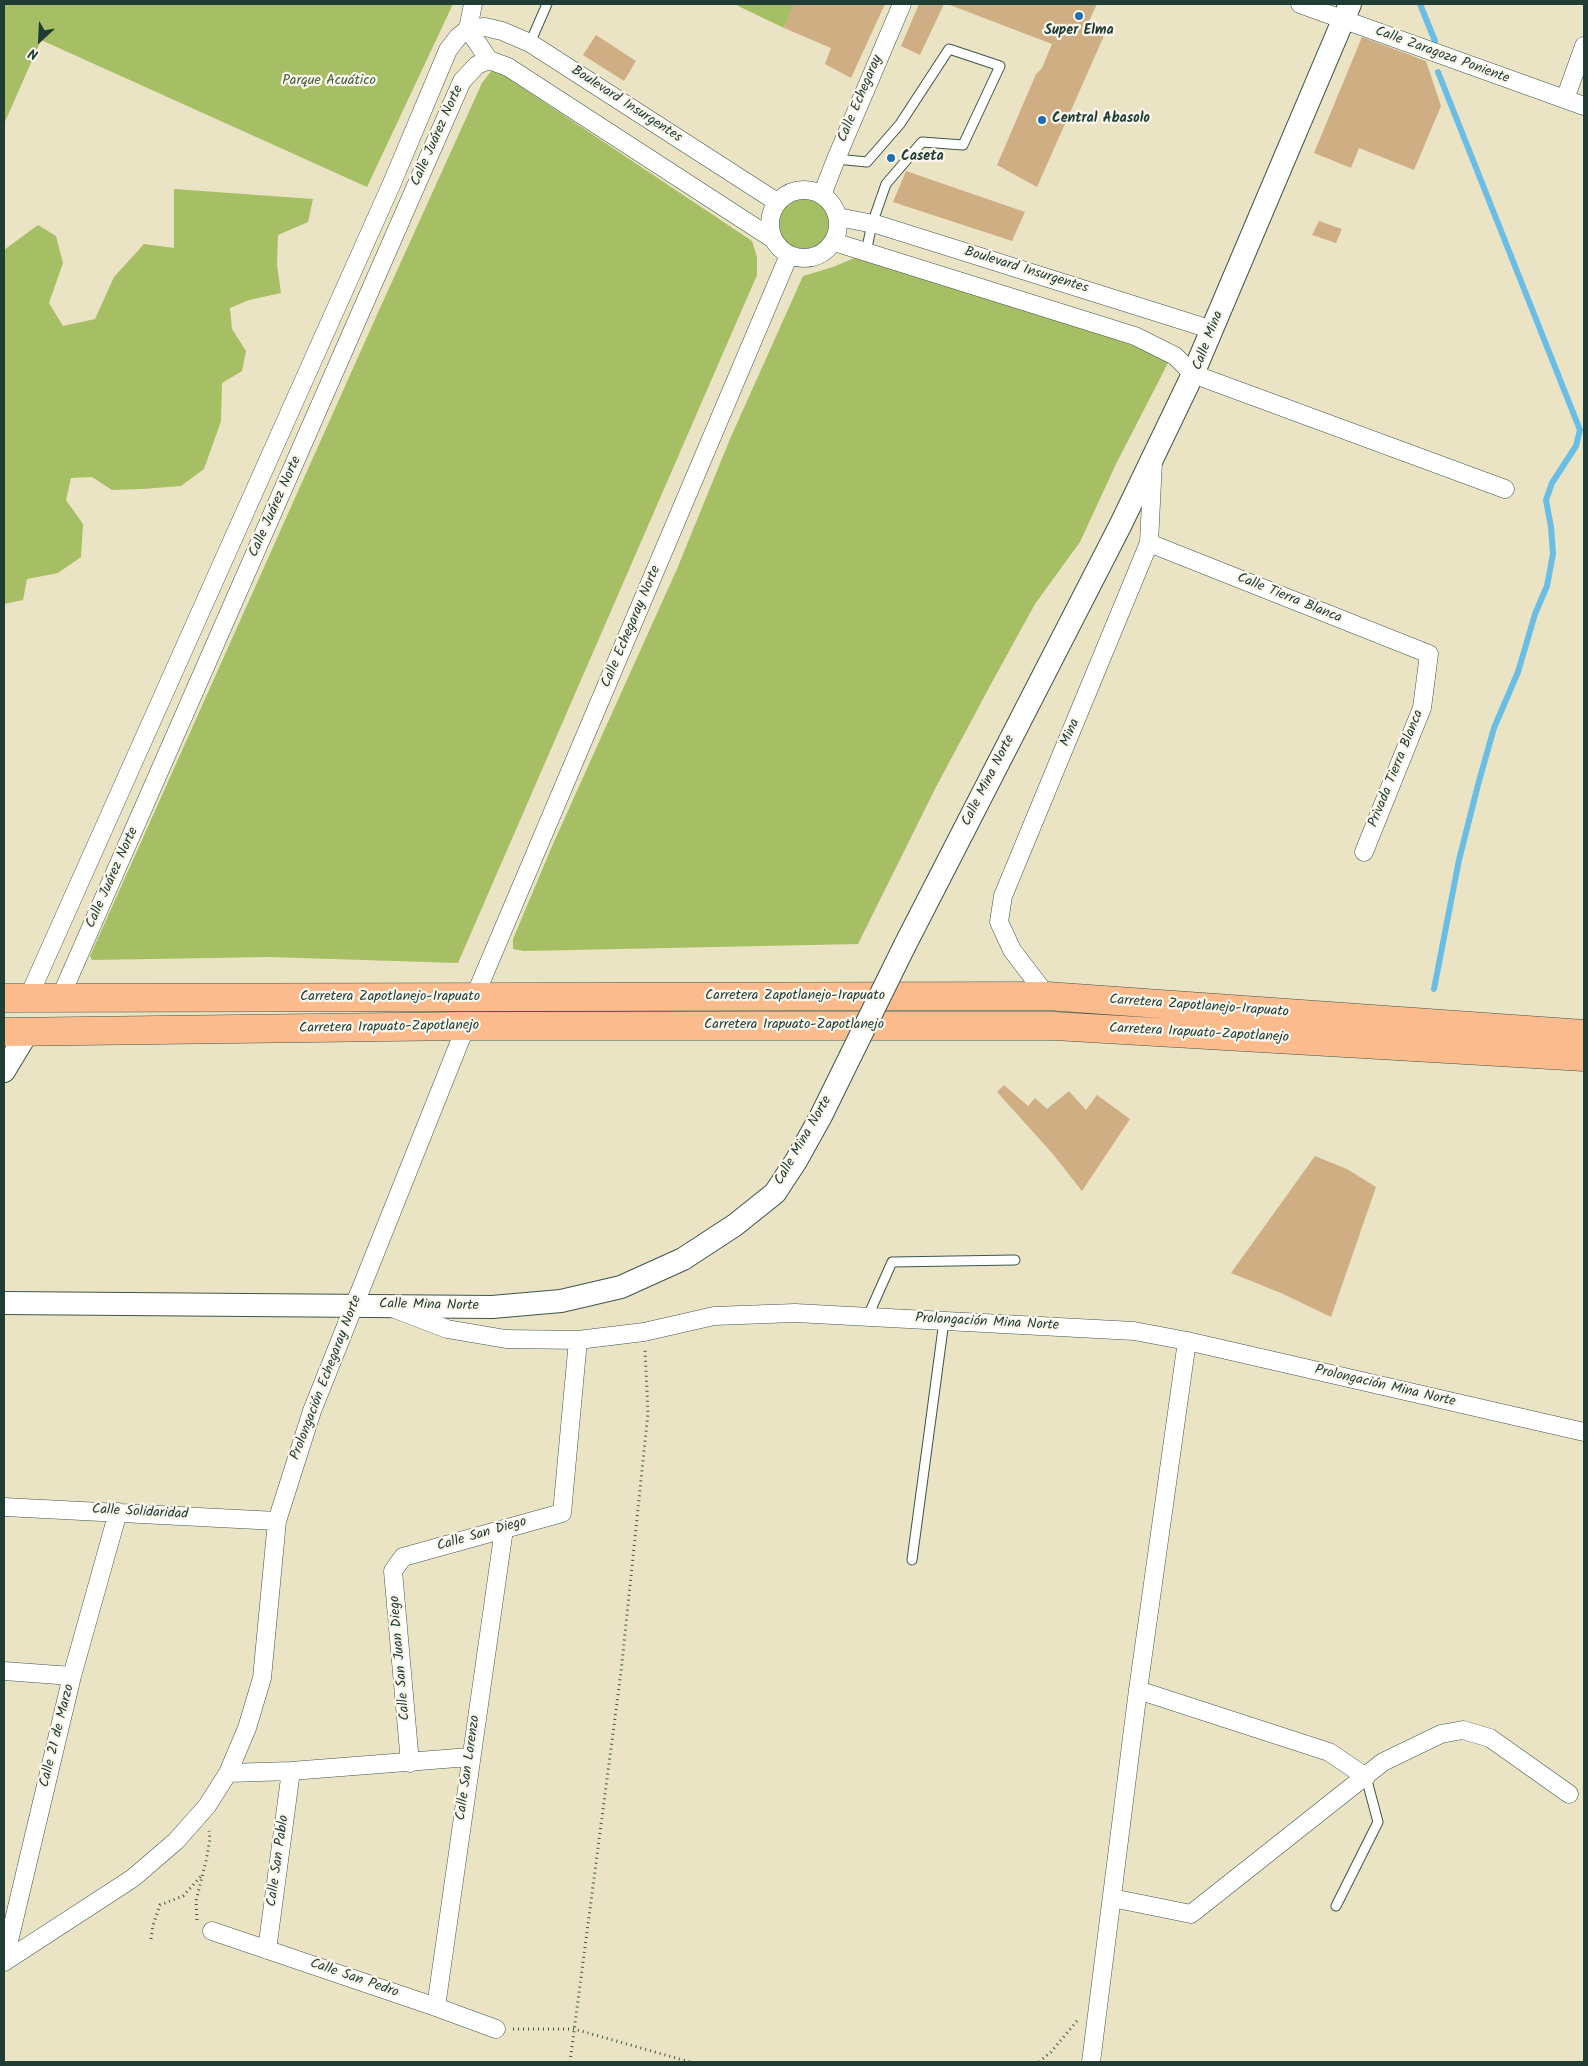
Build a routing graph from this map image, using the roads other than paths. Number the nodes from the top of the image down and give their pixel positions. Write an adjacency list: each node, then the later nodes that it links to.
1 (473, 4): 6 (street)
2 (547, 4): 7 (lane)
3 (902, 4): 12 (street, Calle Echegaray)
4 (1300, 4): 5 (street, Calle Zaragoza Poniente)
5 (1346, 12): 10 (street, Calle Zaragoza Poniente); 21 (street, Calle Mina)
6 (468, 29): 7 (street, Boulevard Insurgentes); 9 (street); 27 (street, Calle Juárez Norte)
7 (530, 43): 14 (street, Boulevard Insurgentes)
8 (1584, 46): 10 (street)
9 (489, 60): 17 (street); 28 (street, Calle Juárez Norte)
10 (1565, 100): 11 (street, Calle Zaragoza Poniente)
11 (1584, 106)
12 (836, 159): 13 (street, Calle Echegaray); 16 (lane)
13 (822, 195): 14 (street); 15 (street)
14 (777, 202): 17 (street)
15 (838, 217): 16 (street, Boulevard Insurgentes); 18 (street)
16 (872, 224): 19 (lane); 21 (street, Boulevard Insurgentes)
17 (773, 239): 20 (street)
18 (834, 242): 19 (street); 20 (street)
19 (866, 252): 22 (street)
20 (789, 255): 33 (street, Calle Echegaray Norte)
21 (1213, 330): 22 (street, Calle Mina)
22 (1193, 374): 23 (street, Calle Mina Norte); 24 (street, Calle Mina)
23 (1154, 457): 25 (street, Mina); 42 (street, Calle Mina Norte, bridge)
24 (1505, 489)
25 (1149, 543): 26 (street, Calle Tierra Blanca); 30 (street, Mina)
26 (1429, 654): 29 (street, Privada Tierra Blanca)
27 (169, 682): 28 (street); 31 (street, Calle Juárez Norte)
28 (194, 693): 32 (street, Calle Juárez Norte)
29 (1364, 852)
30 (1047, 996): 33 (highway, Carretera Zapotlanejo-Irapuato); 36 (highway, Carretera Zapotlanejo-Irapuato)
31 (16, 998): 32 (highway, Carretera Zapotlanejo-Irapuato)
32 (60, 998): 33 (highway, Carretera Zapotlanejo-Irapuato)
33 (474, 998)
34 (466, 1026): 35 (highway, Carretera Irapuato-Zapotlanejo); 37 (highway, Carretera Irapuato-Zapotlanejo); 41 (street, Prolongación Echegaray Norte)
35 (15, 1032): 38 (street)
36 (1584, 1034)
37 (1584, 1057)
38 (4, 1071)
39 (1015, 1260): 43 (lane)
40 (4, 1303): 41 (street, Calle Mina Norte)
41 (354, 1305): 42 (street, Calle Mina Norte); 50 (street, Prolongación Echegaray Norte)
42 (385, 1305): 45 (street, Prolongación Mina Norte)
43 (868, 1316): 44 (street, Prolongación Mina Norte); 45 (street, Prolongación Mina Norte)
44 (944, 1321): 46 (street, Prolongación Mina Norte); 53 (lane)
45 (578, 1340): 51 (street, Calle San Diego)
46 (1187, 1341): 47 (street, Prolongación Mina Norte); 56 (street)
47 (1584, 1432)
48 (4, 1507): 49 (street, Calle Solidaridad)
49 (118, 1512): 50 (street, Calle Solidaridad); 55 (street, Calle 21 de Marzo)
50 (277, 1521): 59 (street, Prolongación Echegaray Norte)
51 (504, 1529): 52 (street, Calle San Diego); 57 (street, Calle San Lorenzo)
52 (403, 1557): 58 (street, Calle San Juan Diego)
53 (912, 1560)
54 (4, 1671): 55 (street)
55 (72, 1676): 67 (street, Calle 21 de Marzo)
56 (1138, 1690): 61 (street); 63 (street)
57 (470, 1757): 58 (street); 68 (street, Calle San Lorenzo)
58 (410, 1762): 60 (street)
59 (228, 1772): 60 (street); 67 (street, Prolongación Echegaray Norte)
60 (291, 1772): 66 (street, Calle San Pablo)
61 (1366, 1776): 62 (street); 63 (street); 64 (lane)
62 (1569, 1794)
63 (1112, 1898): 70 (street)
64 (1336, 1906)
65 (212, 1930): 66 (street, Calle San Pedro)
66 (267, 1950): 68 (street, Calle San Pedro)
67 (4, 1962)
68 (436, 2007): 69 (street, Calle San Pedro)
69 (496, 2029)
70 (1091, 2062)

